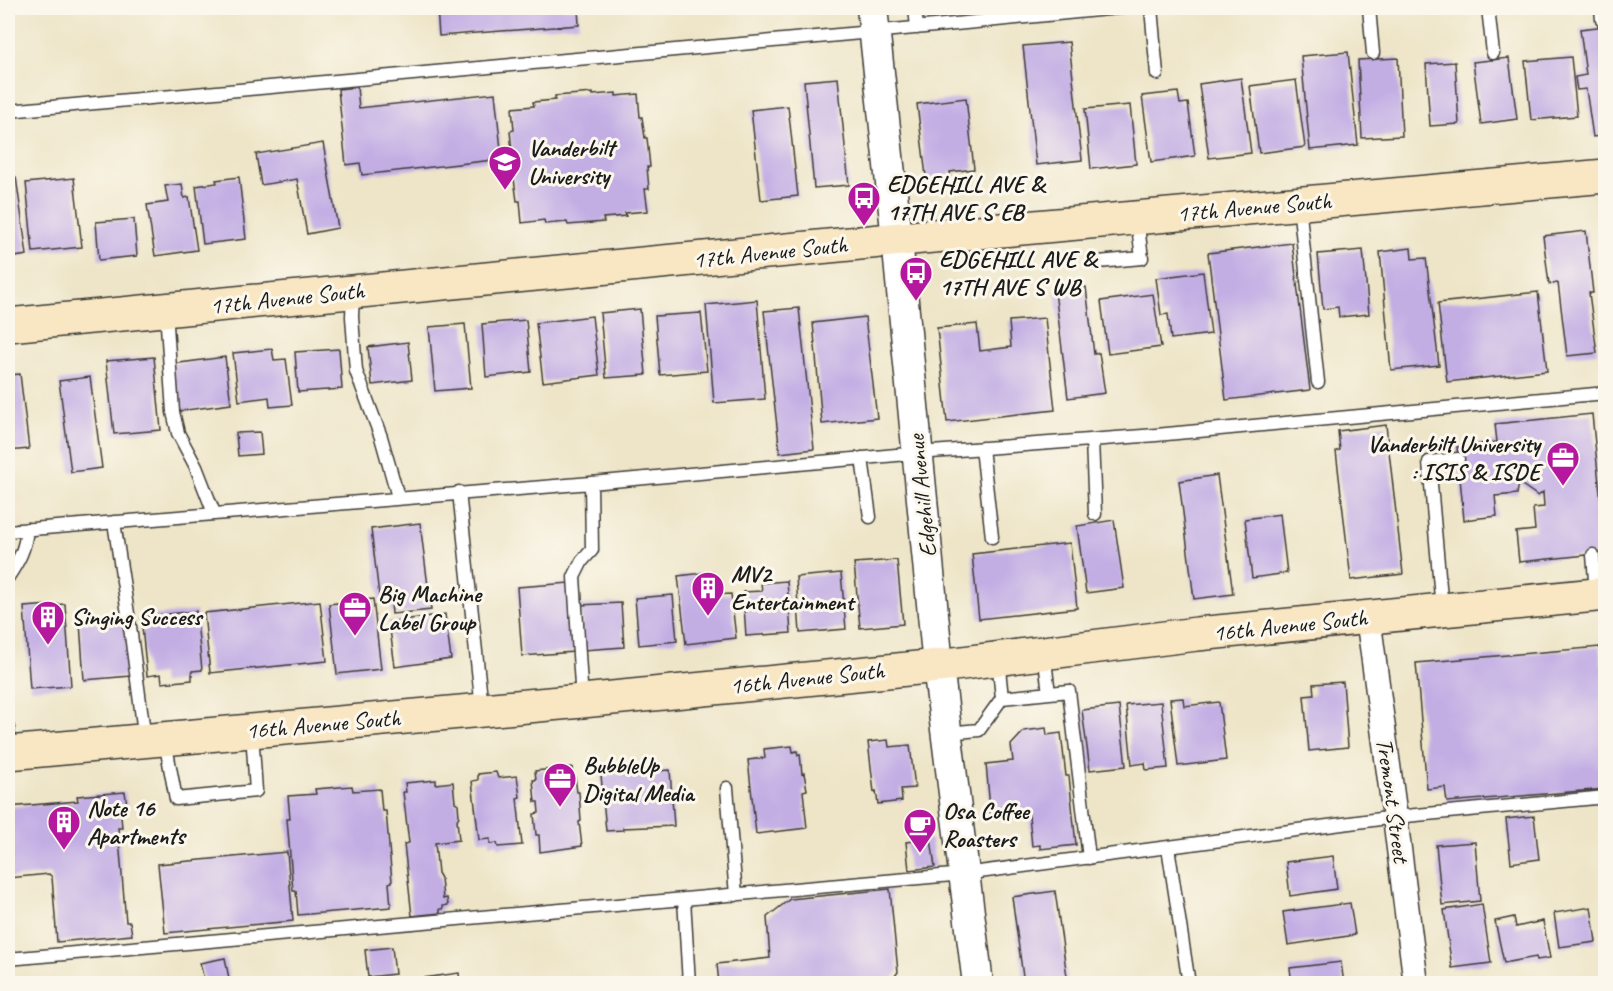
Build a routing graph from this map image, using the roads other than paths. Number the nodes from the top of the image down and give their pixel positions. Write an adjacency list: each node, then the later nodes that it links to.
1 (915, 8): 10 (lane)
2 (980, 8): 9 (lane)
3 (1118, 8): 7 (lane)
4 (1151, 8): 13 (lane)
5 (1369, 8): 11 (lane)
6 (1488, 8): 12 (lane)
7 (1039, 11): 9 (lane)
8 (873, 19): 10 (lane); 14 (lane); 18 (street, Edgehill Avenue)
9 (981, 21): 10 (lane)
10 (917, 27)
11 (1373, 53)
12 (1493, 54)
13 (1157, 74)
14 (8, 111)
15 (1605, 176): 16 (main road, 17th Avenue South)
16 (1299, 203): 17 (main road, 17th Avenue South); 23 (lane)
17 (1137, 218): 18 (main road, 17th Avenue South); 19 (lane)
18 (897, 239): 20 (main road, 17th Avenue South); 27 (street, Edgehill Avenue)
19 (1098, 262)
20 (353, 291): 21 (main road, 17th Avenue South); 32 (lane)
21 (165, 310): 22 (main road, 17th Avenue South); 33 (lane)
22 (8, 326)
23 (1318, 382)
24 (1605, 393): 25 (lane)
25 (1092, 440): 26 (lane); 34 (lane)
26 (982, 448): 27 (lane); 39 (lane)
27 (918, 453): 28 (lane); 47 (street, Edgehill Avenue)
28 (862, 458): 30 (lane); 35 (lane)
29 (1458, 459): 43 (lane)
30 (591, 483): 31 (lane); 50 (lane)
31 (459, 492): 32 (lane); 51 (lane)
32 (398, 497): 33 (lane)
33 (214, 513): 36 (lane)
34 (1095, 514)
35 (870, 517)
36 (114, 522): 37 (lane); 54 (lane)
37 (27, 529): 38 (lane); 41 (lane)
38 (8, 531)
39 (992, 537)
40 (1593, 555): 42 (lane)
41 (8, 577)
42 (1601, 595): 43 (main road, 16th Avenue South)
43 (1442, 611): 44 (main road, 16th Avenue South)
44 (1368, 617): 45 (main road, 16th Avenue South); 58 (street, Tremont Street)
45 (1044, 653): 46 (main road, 16th Avenue South); 48 (lane)
46 (998, 658): 47 (main road, 16th Avenue South); 49 (lane)
47 (938, 666): 50 (main road, 16th Avenue South); 53 (street, Edgehill Avenue)
48 (1049, 693): 49 (lane); 60 (lane)
49 (1002, 698): 53 (lane)
50 (582, 701): 51 (main road, 16th Avenue South)
51 (482, 709): 52 (main road, 16th Avenue South)
52 (252, 731): 54 (main road, 16th Avenue South); 54 (lane)
53 (947, 733): 61 (street, Edgehill Avenue)
54 (155, 740): 55 (main road, 16th Avenue South)
55 (8, 744)
56 (727, 788): 62 (lane)
57 (1605, 797): 58 (lane)
58 (1395, 817): 59 (lane); 68 (street, Tremont Street)
59 (1168, 847): 60 (lane); 67 (lane)
60 (1089, 858): 61 (lane)
61 (964, 874): 62 (lane); 66 (street, Edgehill Avenue)
62 (736, 894): 63 (lane)
63 (684, 899): 64 (lane); 65 (lane)
64 (8, 959)
65 (689, 984)
66 (978, 984)
67 (1189, 984)
68 (1416, 984)

